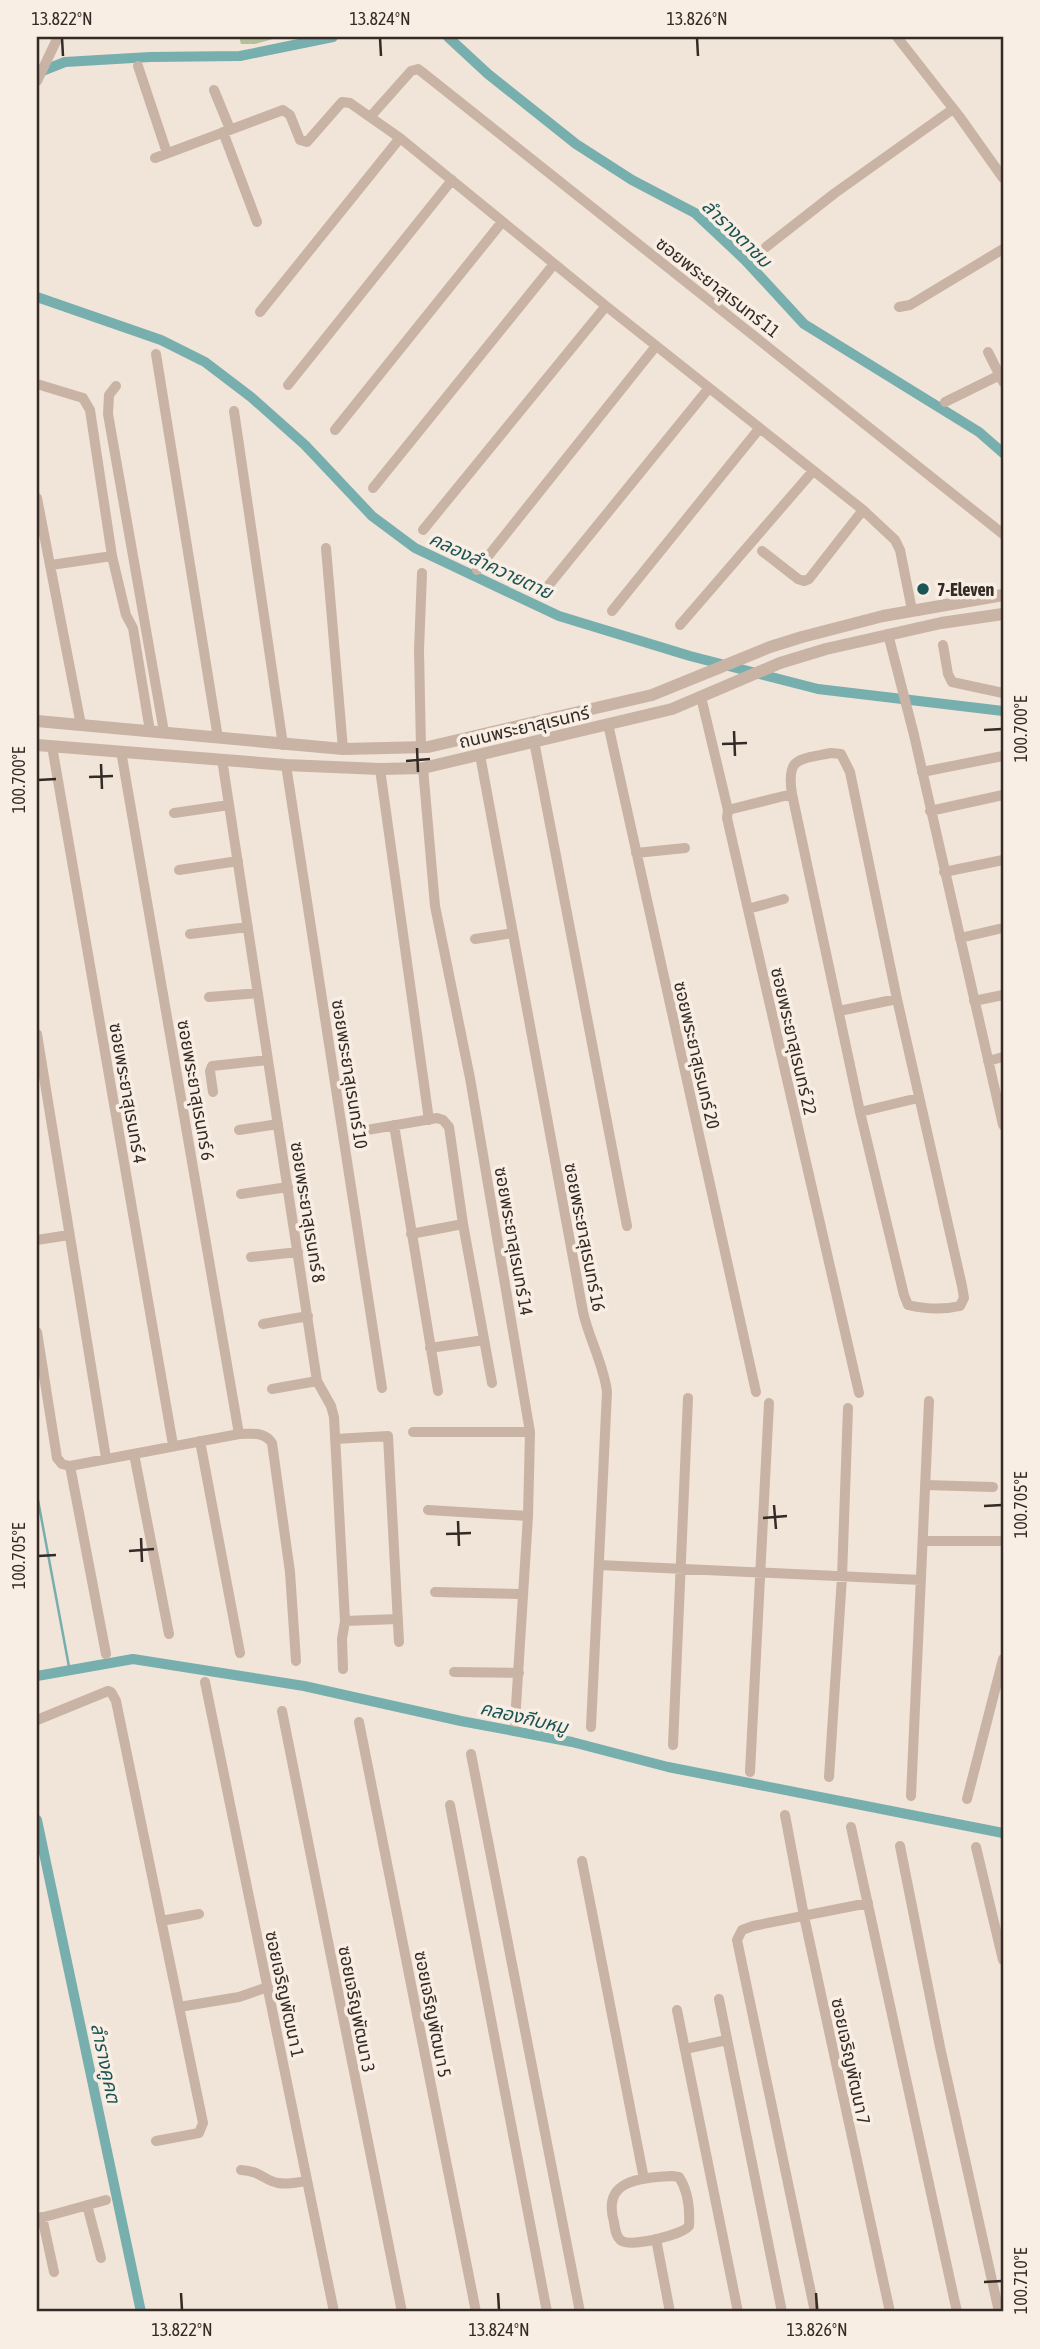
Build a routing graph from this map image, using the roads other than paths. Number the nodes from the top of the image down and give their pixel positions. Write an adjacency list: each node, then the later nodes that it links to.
1 (58, 37): 4 (street)
2 (897, 37): 6 (street)
3 (138, 66): 10 (street)
4 (37, 81)
5 (214, 90): 8 (street)
6 (953, 108): 12 (street); 16 (street)
7 (371, 116): 8 (street); 9 (street); 39 (street, ซอยพระยาสุเรนทร์ 11)
8 (226, 131): 10 (street); 14 (street)
9 (400, 138): 13 (street); 21 (street)
10 (167, 153): 11 (street)
11 (155, 158)
12 (1003, 178)
13 (452, 180): 15 (street); 27 (street)
14 (257, 222)
15 (502, 222): 18 (street); 33 (street)
16 (765, 247)
17 (1003, 249): 20 (street)
18 (554, 264): 19 (street); 35 (street)
19 (606, 306): 22 (street); 38 (street)
20 (899, 307)
21 (260, 312)
22 (656, 346): 29 (street); 44 (street)
23 (988, 352): 25 (street)
24 (156, 354): 61 (street)
25 (1002, 379): 30 (street)
26 (37, 384): 42 (street)
27 (288, 385)
28 (116, 386): 60 (street)
29 (709, 388): 32 (street); 46 (street)
30 (945, 402)
31 (234, 411): 64 (street)
32 (759, 429): 34 (street); 48 (street)
33 (335, 430)
34 (813, 471): 37 (street); 51 (street)
35 (373, 488)
36 (37, 498): 43 (street)
37 (863, 510): 41 (street); 49 (street)
38 (423, 530)
39 (1003, 534)
40 (327, 548): 67 (street)
41 (762, 551)
42 (112, 556): 43 (street); 59 (street)
43 (51, 565): 58 (street)
44 (477, 570)
45 (422, 573): 66 (street)
46 (544, 590)
47 (1003, 594): 49 (street, ถนนพระยาสุเรนทร์)
48 (612, 611)
49 (912, 611): 66 (street, ถนนพระยาสุเรนทร์)
50 (1003, 614): 52 (street, ถนนพระยาสุเรนทร์)
51 (680, 625)
52 (888, 634): 55 (street, ถนนพระยาสุเรนทร์); 75 (street)
53 (943, 645): 54 (street)
54 (1003, 693)
55 (704, 695): 57 (street, ถนนพระยาสุเรนทร์); 79 (street, ซอยพระยาสุเรนทร์ 22)
56 (37, 721): 58 (street, ถนนพระยาสุเรนทร์)
57 (608, 724): 62 (street, ถนนพระยาสุเรนทร์); 83 (street, ซอยพระยาสุเรนทร์ 20)
58 (82, 725): 59 (street, ถนนพระยาสุเรนทร์)
59 (150, 731): 60 (street, ถนนพระยาสุเรนทร์)
60 (164, 732): 61 (street, ถนนพระยาสุเรนทร์)
61 (218, 738): 64 (street, ถนนพระยาสุเรนทร์)
62 (534, 741): 69 (street, ถนนพระยาสุเรนทร์); 118 (street)
63 (37, 745): 65 (street, ถนนพระยาสุเรนทร์)
64 (283, 745): 67 (street, ถนนพระยาสุเรนทร์); 72 (street)
65 (52, 747): 68 (street, ถนนพระยาสุเรนทร์); 145 (street, ซอยพระยาสุเรนทร์ 4)
66 (421, 748): 67 (street, ถนนพระยาสุเรนทร์)
67 (343, 749)
68 (121, 751): 71 (street, ถนนพระยาสุเรนทร์); 142 (street, ซอยพระยาสุเรนทร์ 6)
69 (480, 755): 73 (street, ถนนพระยาสุเรนทร์); 92 (street, ซอยพระยาสุเรนทร์ 16)
70 (1003, 756): 75 (street)
71 (222, 760): 72 (street, ถนนพระยาสุเรนทร์); 78 (street, ซอยพระยาสุเรนทร์ 8)
72 (286, 765): 74 (street, ถนนพระยาสุเรนทร์); 131 (street, ซอยพระยาสุเรนทร์ 10)
73 (423, 768): 74 (street, ถนนพระยาสุเรนทร์); 141 (street, ซอยพระยาสุเรนทร์ 14)
74 (380, 769): 109 (street)
75 (922, 772): 80 (street)
76 (792, 794): 79 (street); 99 (street); 101 (street)
77 (1003, 795): 80 (street)
78 (229, 805): 81 (street); 85 (street, ซอยพระยาสุเรนทร์ 8)
79 (728, 810): 89 (street, ซอยพระยาสุเรนทร์ 22)
80 (930, 811): 87 (street)
81 (174, 813)
82 (685, 848): 83 (street)
83 (636, 853): 134 (street, ซอยพระยาสุเรนทร์ 20)
84 (1003, 860): 87 (street)
85 (238, 862): 86 (street); 90 (street, ซอยพระยาสุเรนทร์ 8)
86 (179, 870)
87 (944, 872): 94 (street)
88 (783, 899): 89 (street)
89 (748, 909): 135 (street, ซอยพระยาสุเรนทร์ 22)
90 (248, 927): 93 (street); 96 (street, ซอยพระยาสุเรนทร์ 8)
91 (1003, 928): 94 (street)
92 (513, 933): 95 (street); 155 (street, ซอยพระยาสุเรนทร์ 16)
93 (190, 934)
94 (960, 938): 100 (street)
95 (475, 939)
96 (258, 993): 98 (street); 104 (street, ซอยพระยาสุเรนทร์ 8)
97 (1003, 995): 100 (street)
98 (209, 997)
99 (897, 999): 101 (street); 107 (street)
100 (974, 1001): 105 (street)
101 (839, 1012): 108 (street)
102 (37, 1034): 120 (street)
103 (1003, 1057): 105 (street)
104 (268, 1060): 106 (street); 111 (street, ซอยพระยาสุเรนทร์ 8)
105 (988, 1060): 110 (street)
106 (213, 1092)
107 (918, 1098): 108 (street); 108 (street)
108 (860, 1112)
109 (429, 1120): 112 (street); 117 (street)
110 (1003, 1121)
111 (278, 1124): 113 (street); 115 (street, ซอยพระยาสุเรนทร์ 8)
112 (394, 1125): 114 (street); 119 (street)
113 (239, 1130)
114 (366, 1130)
115 (288, 1187): 116 (street); 122 (street, ซอยพระยาสุเรนทร์ 8)
116 (242, 1194)
117 (463, 1224): 119 (street); 127 (street)
118 (627, 1226)
119 (411, 1234): 128 (street)
120 (69, 1235): 121 (street); 147 (street)
121 (37, 1240)
122 (298, 1252): 123 (street); 124 (street, ซอยพระยาสุเรนทร์ 8)
123 (251, 1257)
124 (308, 1317): 125 (street); 129 (street, ซอยพระยาสุเรนทร์ 8)
125 (264, 1324)
126 (37, 1332): 148 (street)
127 (484, 1340): 128 (street); 130 (street)
128 (430, 1348): 133 (street)
129 (317, 1381): 132 (street); 143 (street, ซอยพระยาสุเรนทร์ 8)
130 (492, 1383)
131 (382, 1388)
132 (272, 1389)
133 (438, 1391)
134 (756, 1392)
135 (859, 1393)
136 (688, 1398): 156 (street)
137 (929, 1401): 149 (street)
138 (769, 1403): 157 (street)
139 (848, 1408): 158 (street)
140 (413, 1432): 141 (street)
141 (530, 1432): 152 (street, ซอยพระยาสุเรนทร์ 14)
142 (239, 1434): 144 (street); 168 (street)
143 (335, 1439): 162 (street); 163 (street, ซอยพระยาสุเรนทร์ 8)
144 (200, 1440): 145 (street); 166 (street)
145 (173, 1446): 146 (street)
146 (134, 1454): 147 (street); 164 (street)
147 (106, 1458): 148 (street)
148 (70, 1466): 167 (street)
149 (925, 1485): 150 (street); 153 (street)
150 (993, 1487)
151 (428, 1510): 152 (street)
152 (528, 1516): 161 (street, ซอยพระยาสุเรนทร์ 14)
153 (923, 1541): 154 (street); 159 (street)
154 (1003, 1541)
155 (599, 1565): 156 (street); 178 (street, ซอยพระยาสุเรนทร์ 16)
156 (681, 1569): 157 (street); 179 (street)
157 (759, 1574): 158 (street); 181 (street)
158 (842, 1577): 159 (street); 182 (street)
159 (921, 1580): 183 (street)
160 (435, 1591): 161 (street)
161 (522, 1594): 172 (street, ซอยพระยาสุเรนทร์ 14)
162 (398, 1619): 163 (street); 165 (street)
163 (345, 1621): 170 (street, ซอยพระยาสุเรนทร์ 8)
164 (169, 1633)
165 (399, 1642)
166 (240, 1653)
167 (106, 1654)
168 (296, 1661)
169 (1003, 1661): 184 (street)
170 (343, 1669)
171 (453, 1672): 172 (street)
172 (519, 1673): 177 (street, ซอยพระยาสุเรนทร์ 14)
173 (205, 1682): 196 (street, ซอยเจริญพัฒนา 1)
174 (282, 1711): 213 (street, ซอยเจริญพัฒนา 3)
175 (37, 1720): 194 (street)
176 (359, 1722): 214 (street, ซอยเจริญพัฒนา 5)
177 (515, 1722)
178 (591, 1727)
179 (673, 1745)
180 (471, 1754): 216 (street)
181 (750, 1772)
182 (829, 1777)
183 (911, 1796)
184 (967, 1799)
185 (450, 1804): 215 (street)
186 (785, 1815): 193 (street, ซอยเจริญพัฒนา 7)
187 (851, 1827): 191 (street)
188 (900, 1846): 223 (street)
189 (976, 1847): 195 (street)
190 (582, 1861): 204 (street)
191 (868, 1903): 193 (street); 222 (street)
192 (199, 1914): 194 (street)
193 (804, 1916): 220 (street); 221 (street, ซอยเจริญพัฒนา 7)
194 (160, 1922): 198 (street)
195 (1003, 1959)
196 (268, 1987): 198 (street); 205 (street, ซอยเจริญพัฒนา 1)
197 (719, 1999): 200 (street)
198 (179, 2007): 202 (street)
199 (677, 2010): 201 (street)
200 (727, 2040): 201 (street); 219 (street)
201 (685, 2049): 218 (street)
202 (156, 2141)
203 (240, 2170): 205 (street)
204 (644, 2179): 209 (street); 209 (street)
205 (307, 2181): 212 (street, ซอยเจริญพัฒนา 1)
206 (106, 2200): 207 (street)
207 (86, 2206): 208 (street); 210 (street)
208 (39, 2218): 211 (street)
209 (656, 2239): 217 (street)
210 (101, 2258)
211 (54, 2272)
212 (334, 2312)
213 (402, 2312)
214 (476, 2312)
215 (547, 2312)
216 (580, 2312)
217 (670, 2312)
218 (738, 2312)
219 (782, 2312)
220 (815, 2312)
221 (890, 2312)
222 (957, 2312)
223 (999, 2312)

